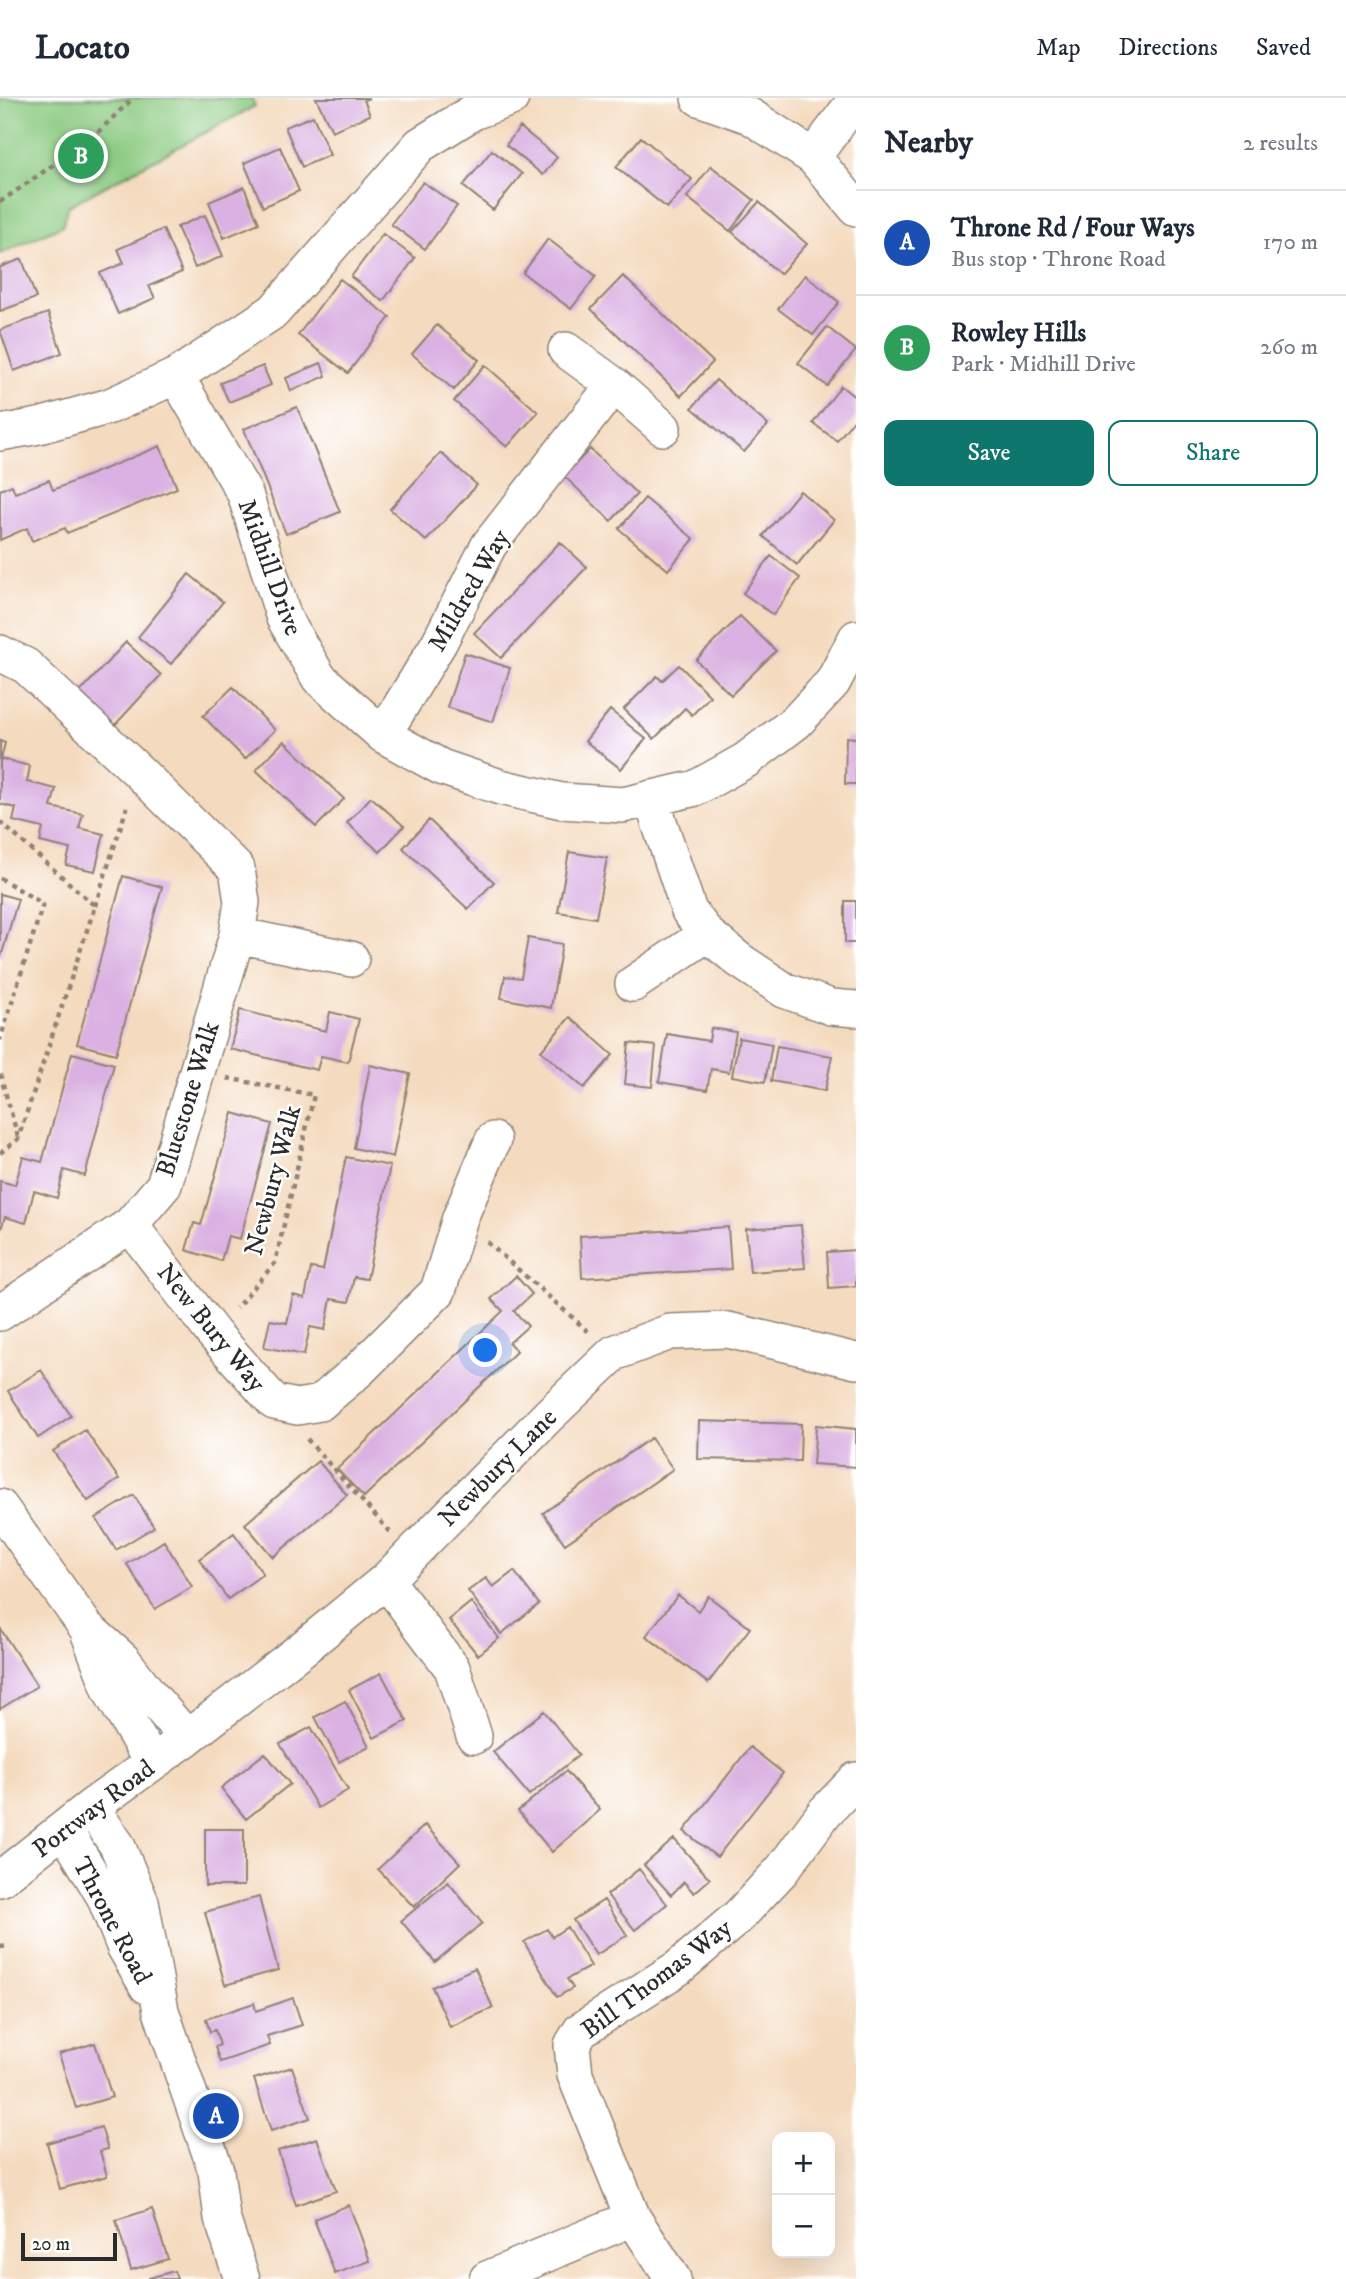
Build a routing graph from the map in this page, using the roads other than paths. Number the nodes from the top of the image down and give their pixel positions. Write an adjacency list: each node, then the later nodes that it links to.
1 (511, 98): 7 (street)
2 (699, 98): 4 (street)
3 (856, 99): 4 (street)
4 (813, 157): 5 (street)
5 (856, 208)
6 (566, 350): 8 (street)
7 (176, 376): 10 (street); 13 (street, Midhill Drive)
8 (614, 385): 9 (street); 13 (street, Mildred Way)
9 (663, 428)
10 (0, 433)
11 (856, 638): 14 (street, Midhill Drive)
12 (0, 653): 16 (street, Bluestone Walk)
13 (383, 735): 14 (street, Midhill Drive)
14 (651, 798): 15 (street)
15 (706, 934): 18 (street); 19 (street)
16 (237, 935): 17 (street); 21 (street, Bluestone Walk)
17 (351, 959)
18 (633, 984)
19 (856, 1009)
20 (493, 1140): 21 (street, New Bury Way)
21 (130, 1225): 22 (street, Bluestone Walk)
22 (0, 1313)
23 (856, 1361): 25 (street, Newbury Lane)
24 (0, 1507): 26 (street)
25 (386, 1580): 27 (street); 28 (street, Newbury Lane)
26 (86, 1627): 28 (street); 29 (street)
27 (474, 1736)
28 (187, 1738): 29 (street, Portway Road)
29 (152, 1763): 31 (street, Portway Road)
30 (856, 1780): 36 (street, Bill Thomas Way)
31 (91, 1807): 32 (street, Portway Road); 34 (street, Throne Road)
32 (64, 1829): 33 (street, Portway Road); 34 (street, Throne Road)
33 (0, 1879)
34 (161, 2011): 35 (street, Throne Road)
35 (216, 2171): 37 (street, Throne Road); 38 (street, Throne Road)
36 (634, 2217): 39 (street); 40 (street, Bill Thomas Way)
37 (242, 2279)
38 (264, 2279)
39 (487, 2279)
40 (673, 2279)

